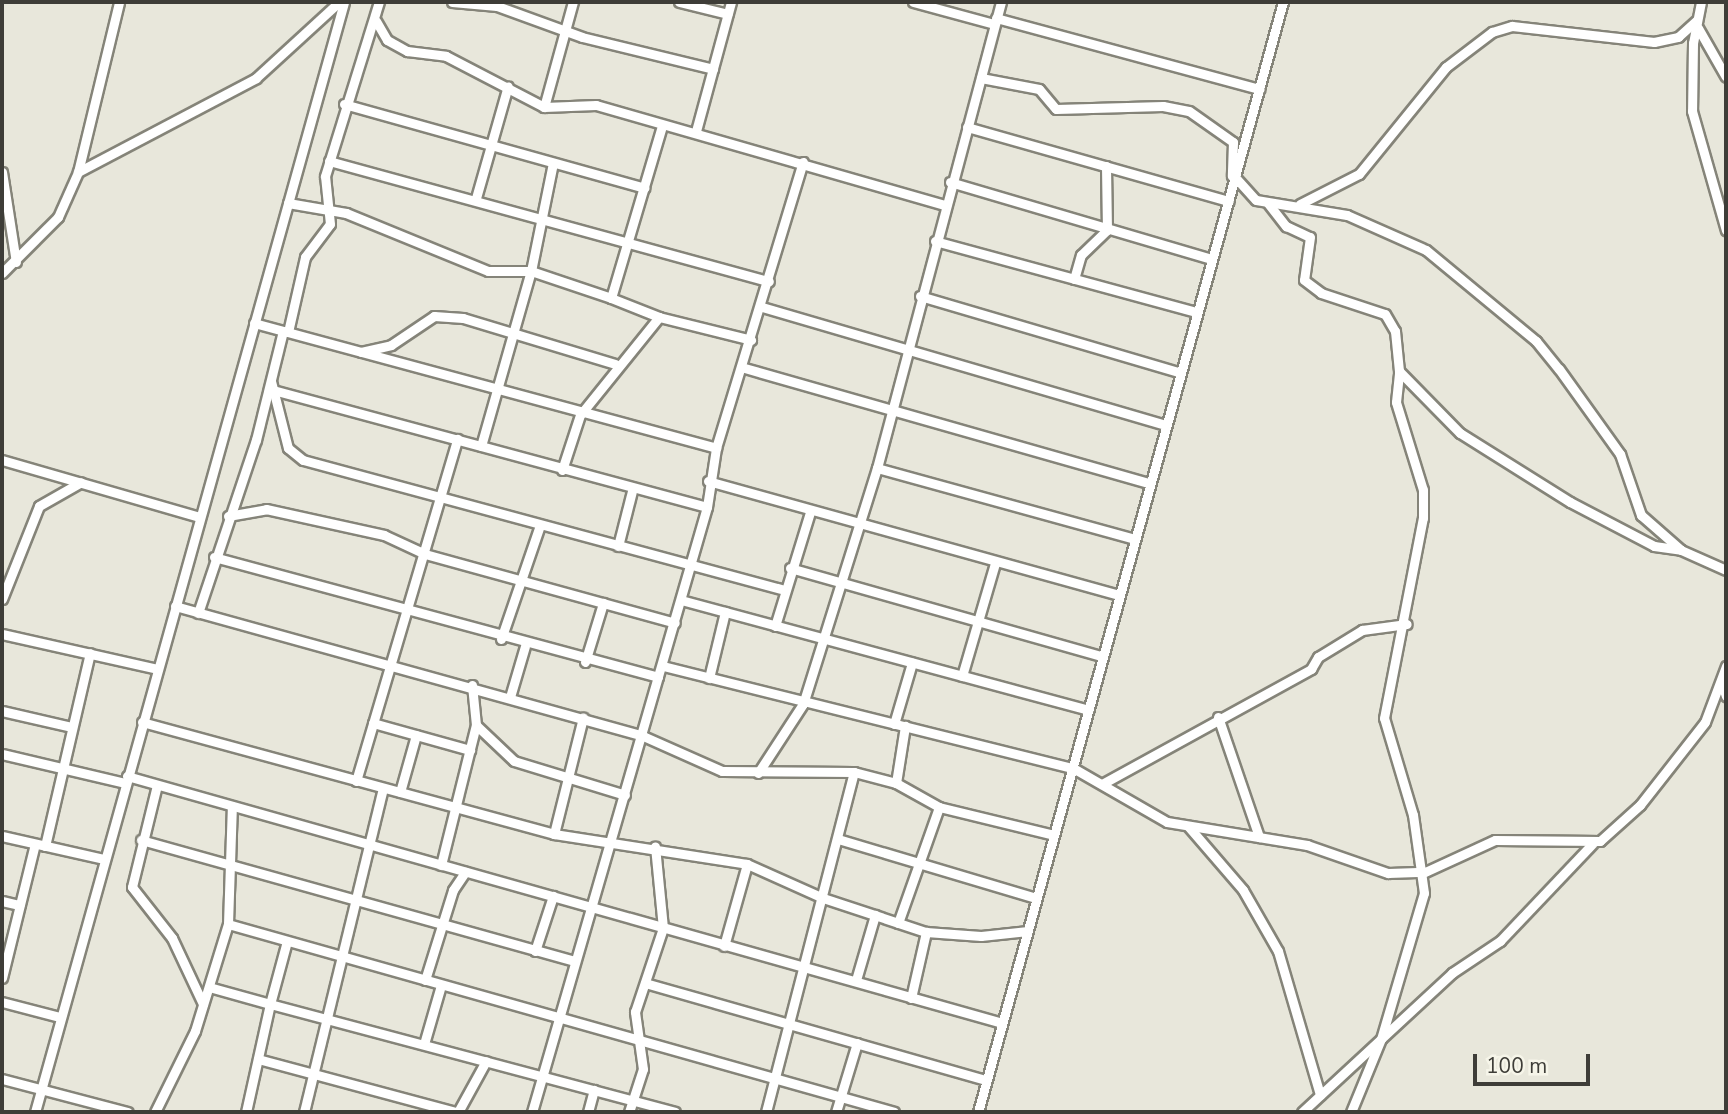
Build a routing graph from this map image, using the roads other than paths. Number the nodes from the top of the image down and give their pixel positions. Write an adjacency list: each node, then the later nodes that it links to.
1 (119, 2): 33 (street)
2 (342, 2): 33 (street); 41 (street)
3 (379, 2): 14 (street)
4 (452, 2): 16 (street)
5 (573, 2): 16 (street)
6 (679, 2): 12 (street)
7 (731, 2): 12 (street)
8 (913, 2): 15 (street)
9 (1001, 2): 15 (street)
10 (1283, 2): 21 (street)
11 (1701, 2): 13 (street)
12 (728, 14): 17 (street)
13 (1697, 20): 18 (street); 42 (street); 47 (street)
14 (376, 21): 20 (street); 22 (street)
15 (995, 21): 19 (street); 21 (street)
16 (564, 32): 17 (street); 23 (street)
17 (713, 69): 26 (street)
18 (1726, 77)
19 (981, 78): 25 (street); 37 (street)
20 (508, 86): 23 (street); 27 (street)
21 (1260, 89): 34 (street)
22 (344, 104): 27 (street); 28 (street)
23 (544, 107): 24 (street)
24 (662, 127): 26 (street); 36 (street)
25 (967, 127): 31 (street); 35 (street)
26 (696, 131): 29 (street)
27 (490, 146): 30 (street); 38 (street)
28 (329, 161): 38 (street); 44 (street)
29 (803, 162): 43 (street); 55 (street)
30 (553, 163): 36 (street); 45 (street)
31 (1106, 166): 39 (street); 46 (street)
32 (2, 172): 51 (street)
33 (78, 172): 51 (street)
34 (1235, 177): 37 (street); 40 (street)
35 (950, 182): 43 (street); 46 (street)
36 (644, 188): 49 (street)
37 (1232, 188): 39 (street)
38 (476, 198): 45 (street)
39 (1228, 201): 50 (street)
40 (1267, 202): 42 (street); 69 (street)
41 (288, 203): 44 (street); 61 (street)
42 (1300, 204): 95 (street)
43 (945, 205): 48 (street)
44 (331, 211): 52 (street); 62 (street)
45 (544, 219): 49 (street); 52 (street)
46 (1107, 230): 50 (street); 54 (street)
47 (1726, 230)
48 (935, 241): 54 (street); 56 (street)
49 (628, 246): 55 (street); 57 (street)
50 (1212, 259): 59 (street)
51 (16, 262): 53 (street)
52 (531, 271): 57 (street); 63 (street)
53 (2, 273)
54 (1074, 279): 59 (street)
55 (769, 281): 58 (street)
56 (920, 296): 66 (street); 70 (street)
57 (611, 298): 60 (street)
58 (762, 307): 64 (street); 66 (street)
59 (1197, 312): 70 (street)
60 (659, 317): 64 (street); 67 (street)
61 (254, 323): 62 (street); 90 (street)
62 (286, 332): 65 (street); 71 (street)
63 (514, 332): 65 (street); 67 (street); 72 (street)
64 (751, 340): 68 (street)
65 (359, 352): 72 (street)
66 (905, 353): 73 (street); 75 (street)
67 (615, 364): 74 (street)
68 (741, 367): 73 (street); 78 (street)
69 (1398, 371): 95 (street); 115 (street)
70 (1179, 372): 75 (street)
71 (272, 385): 76 (street); 86 (street); 89 (street)
72 (497, 390): 74 (street); 77 (street)
73 (891, 412): 80 (street); 84 (street)
74 (580, 415): 78 (street); 81 (street)
75 (1165, 425): 84 (street)
76 (457, 439): 77 (street); 86 (street)
77 (481, 446): 81 (street)
78 (716, 448): 82 (street)
79 (2, 460): 83 (street)
80 (877, 468): 91 (street); 93 (street)
81 (562, 470): 85 (street)
82 (708, 481): 87 (street); 88 (street)
83 (81, 482): 90 (street); 106 (street)
84 (1149, 483): 93 (street)
85 (632, 491): 87 (street); 94 (street)
86 (441, 498): 92 (street); 96 (street)
87 (707, 507): 99 (street)
88 (810, 512): 91 (street); 100 (street)
89 (228, 516): 96 (street); 97 (street)
90 (200, 517): 109 (street)
91 (855, 524): 98 (street); 103 (street)
92 (540, 525): 94 (street); 102 (street)
93 (1134, 539): 105 (street)
94 (618, 547): 99 (street)
95 (1681, 550): 101 (street)
96 (425, 554): 102 (street); 110 (street)
97 (214, 557): 110 (street); 112 (street)
98 (995, 562): 105 (street); 113 (street)
99 (690, 566): 104 (street); 107 (street)
100 (790, 568): 103 (street); 104 (street)
101 (1726, 570)
102 (517, 580): 108 (street); 118 (street)
103 (839, 582): 113 (street); 119 (street)
104 (784, 590): 116 (street)
105 (1120, 595): 122 (street)
106 (2, 599)
107 (681, 600): 111 (street); 114 (street)
108 (603, 603): 114 (street); 123 (street)
109 (175, 606): 112 (street); 128 (street)
110 (403, 610): 118 (street); 125 (street)
111 (725, 612): 116 (street); 131 (street)
112 (198, 613): 125 (street)
113 (979, 618): 122 (street); 129 (street)
114 (674, 623): 126 (street)
115 (1407, 624): 139 (street); 185 (street)
116 (775, 626): 119 (street)
117 (2, 634): 121 (street)
118 (501, 639): 120 (street)
119 (822, 639): 124 (street); 136 (street)
120 (525, 646): 123 (street); 135 (street)
121 (90, 653): 128 (street); 146 (street)
122 (1102, 656): 137 (street)
123 (585, 662): 130 (street)
124 (912, 663): 129 (street); 143 (street)
125 (391, 665): 133 (street); 142 (street)
126 (663, 666): 130 (street); 131 (street)
127 (1726, 666): 132 (street)
128 (157, 669): 141 (street)
129 (962, 676): 137 (street)
130 (658, 677): 148 (street)
131 (709, 678): 136 (street)
132 (1721, 681): 134 (street); 175 (street)
133 (472, 685): 135 (street); 144 (street)
134 (1726, 696)
135 (510, 697): 140 (street)
136 (803, 704): 143 (street); 154 (street)
137 (1088, 710): 152 (street)
138 (2, 711): 146 (street)
139 (1218, 717): 159 (street); 171 (street)
140 (583, 718): 148 (street); 155 (street)
141 (142, 722): 156 (street); 157 (street)
142 (373, 723): 147 (street); 157 (street)
143 (894, 724): 145 (street)
144 (476, 726): 149 (street); 155 (street)
145 (905, 726): 152 (street); 158 (street)
146 (72, 727): 151 (street)
147 (416, 734): 149 (street); 162 (street)
148 (643, 736): 154 (street); 163 (street)
149 (470, 750): 165 (street)
150 (2, 754): 151 (street)
151 (63, 768): 156 (street); 176 (street)
152 (1073, 768): 159 (street); 169 (street)
153 (854, 772): 154 (street); 158 (street); 172 (street)
154 (758, 773)
155 (568, 777): 163 (street); 168 (street)
156 (126, 779): 160 (street); 179 (street)
157 (356, 780): 161 (street)
158 (896, 783): 166 (street)
159 (1102, 784): 167 (street)
160 (158, 785): 164 (street); 173 (street)
161 (383, 788): 162 (street); 177 (street)
162 (400, 792): 165 (street)
163 (625, 795): 174 (street)
164 (232, 806): 177 (street); 181 (street)
165 (456, 807): 168 (street); 182 (street)
166 (939, 807): 169 (street); 180 (street)
167 (1188, 826): 171 (street); 234 (street)
168 (554, 834): 174 (street)
169 (1054, 835): 188 (street)
170 (2, 836): 176 (street)
171 (1259, 837): 185 (street)
172 (838, 839): 180 (street); 187 (street)
173 (141, 840): 181 (street); 214 (street)
174 (611, 841): 178 (street); 192 (street)
175 (1592, 844): 185 (street); 221 (street)
176 (40, 845): 179 (street); 191 (street)
177 (372, 845): 182 (street); 190 (street)
178 (655, 846): 183 (street); 197 (street)
179 (104, 859): 216 (street)
180 (915, 863): 188 (street); 194 (street)
181 (229, 864): 190 (street); 195 (street)
182 (441, 864): 184 (street)
183 (747, 864): 187 (street); 201 (street)
184 (465, 872): 186 (street); 196 (street)
185 (1425, 872): 221 (street)
186 (553, 896): 192 (street); 202 (street)
187 (823, 898): 193 (street); 205 (street)
188 (1035, 898): 198 (street)
189 (2, 901): 191 (street)
190 (358, 901): 196 (street); 203 (street)
191 (20, 905): 206 (street)
192 (589, 908): 197 (street); 204 (street)
193 (876, 915): 194 (street); 208 (street)
194 (898, 923): 199 (street)
195 (228, 924): 200 (street); 211 (street)
196 (441, 925): 202 (street); 207 (street)
197 (663, 928): 201 (street); 209 (street)
198 (1028, 931): 199 (street); 219 (street)
199 (926, 932): 212 (street)
200 (287, 941): 203 (street); 215 (street)
201 (724, 946): 205 (street)
202 (535, 951): 204 (street)
203 (340, 956): 207 (street); 217 (street)
204 (573, 961): 218 (street)
205 (803, 968): 208 (street); 220 (street)
206 (2, 978)
207 (425, 980): 210 (street)
208 (856, 980): 212 (street)
209 (645, 983): 220 (street); 224 (street)
210 (440, 985): 218 (street); 223 (street)
211 (209, 987): 214 (street); 215 (street)
212 (911, 998): 219 (street)
213 (2, 1002): 216 (street)
214 (203, 1004): 239 (street)
215 (270, 1004): 217 (street); 225 (street)
216 (60, 1017): 232 (street)
217 (331, 1018): 223 (street); 227 (street)
218 (556, 1019): 224 (street); 228 (street)
219 (1002, 1023): 231 (street)
220 (790, 1024): 222 (street); 230 (street)
221 (1381, 1039): 234 (street); 252 (street)
222 (857, 1043): 231 (street); 235 (street)
223 (424, 1044): 226 (street)
224 (642, 1044): 230 (street); 236 (street)
225 (258, 1059): 227 (street); 240 (street)
226 (485, 1061): 228 (street); 242 (street)
227 (316, 1073): 241 (street); 242 (street)
228 (543, 1076): 233 (street); 243 (street)
229 (2, 1079): 232 (street)
230 (775, 1079): 235 (street); 247 (street)
231 (986, 1080): 250 (street)
232 (41, 1089): 237 (street); 238 (street)
233 (594, 1090): 236 (street); 244 (street)
234 (1320, 1094): 251 (street)
235 (839, 1097): 248 (street); 249 (street)
236 (633, 1101): 245 (street); 246 (street)
237 (35, 1112)
238 (128, 1112)
239 (155, 1112)
240 (246, 1112)
241 (304, 1112)
242 (457, 1112)
243 (532, 1112)
244 (588, 1112)
245 (629, 1112)
246 (675, 1112)
247 (766, 1112)
248 (836, 1112)
249 (894, 1112)
250 (978, 1112)
251 (1302, 1112)
252 (1350, 1112)

